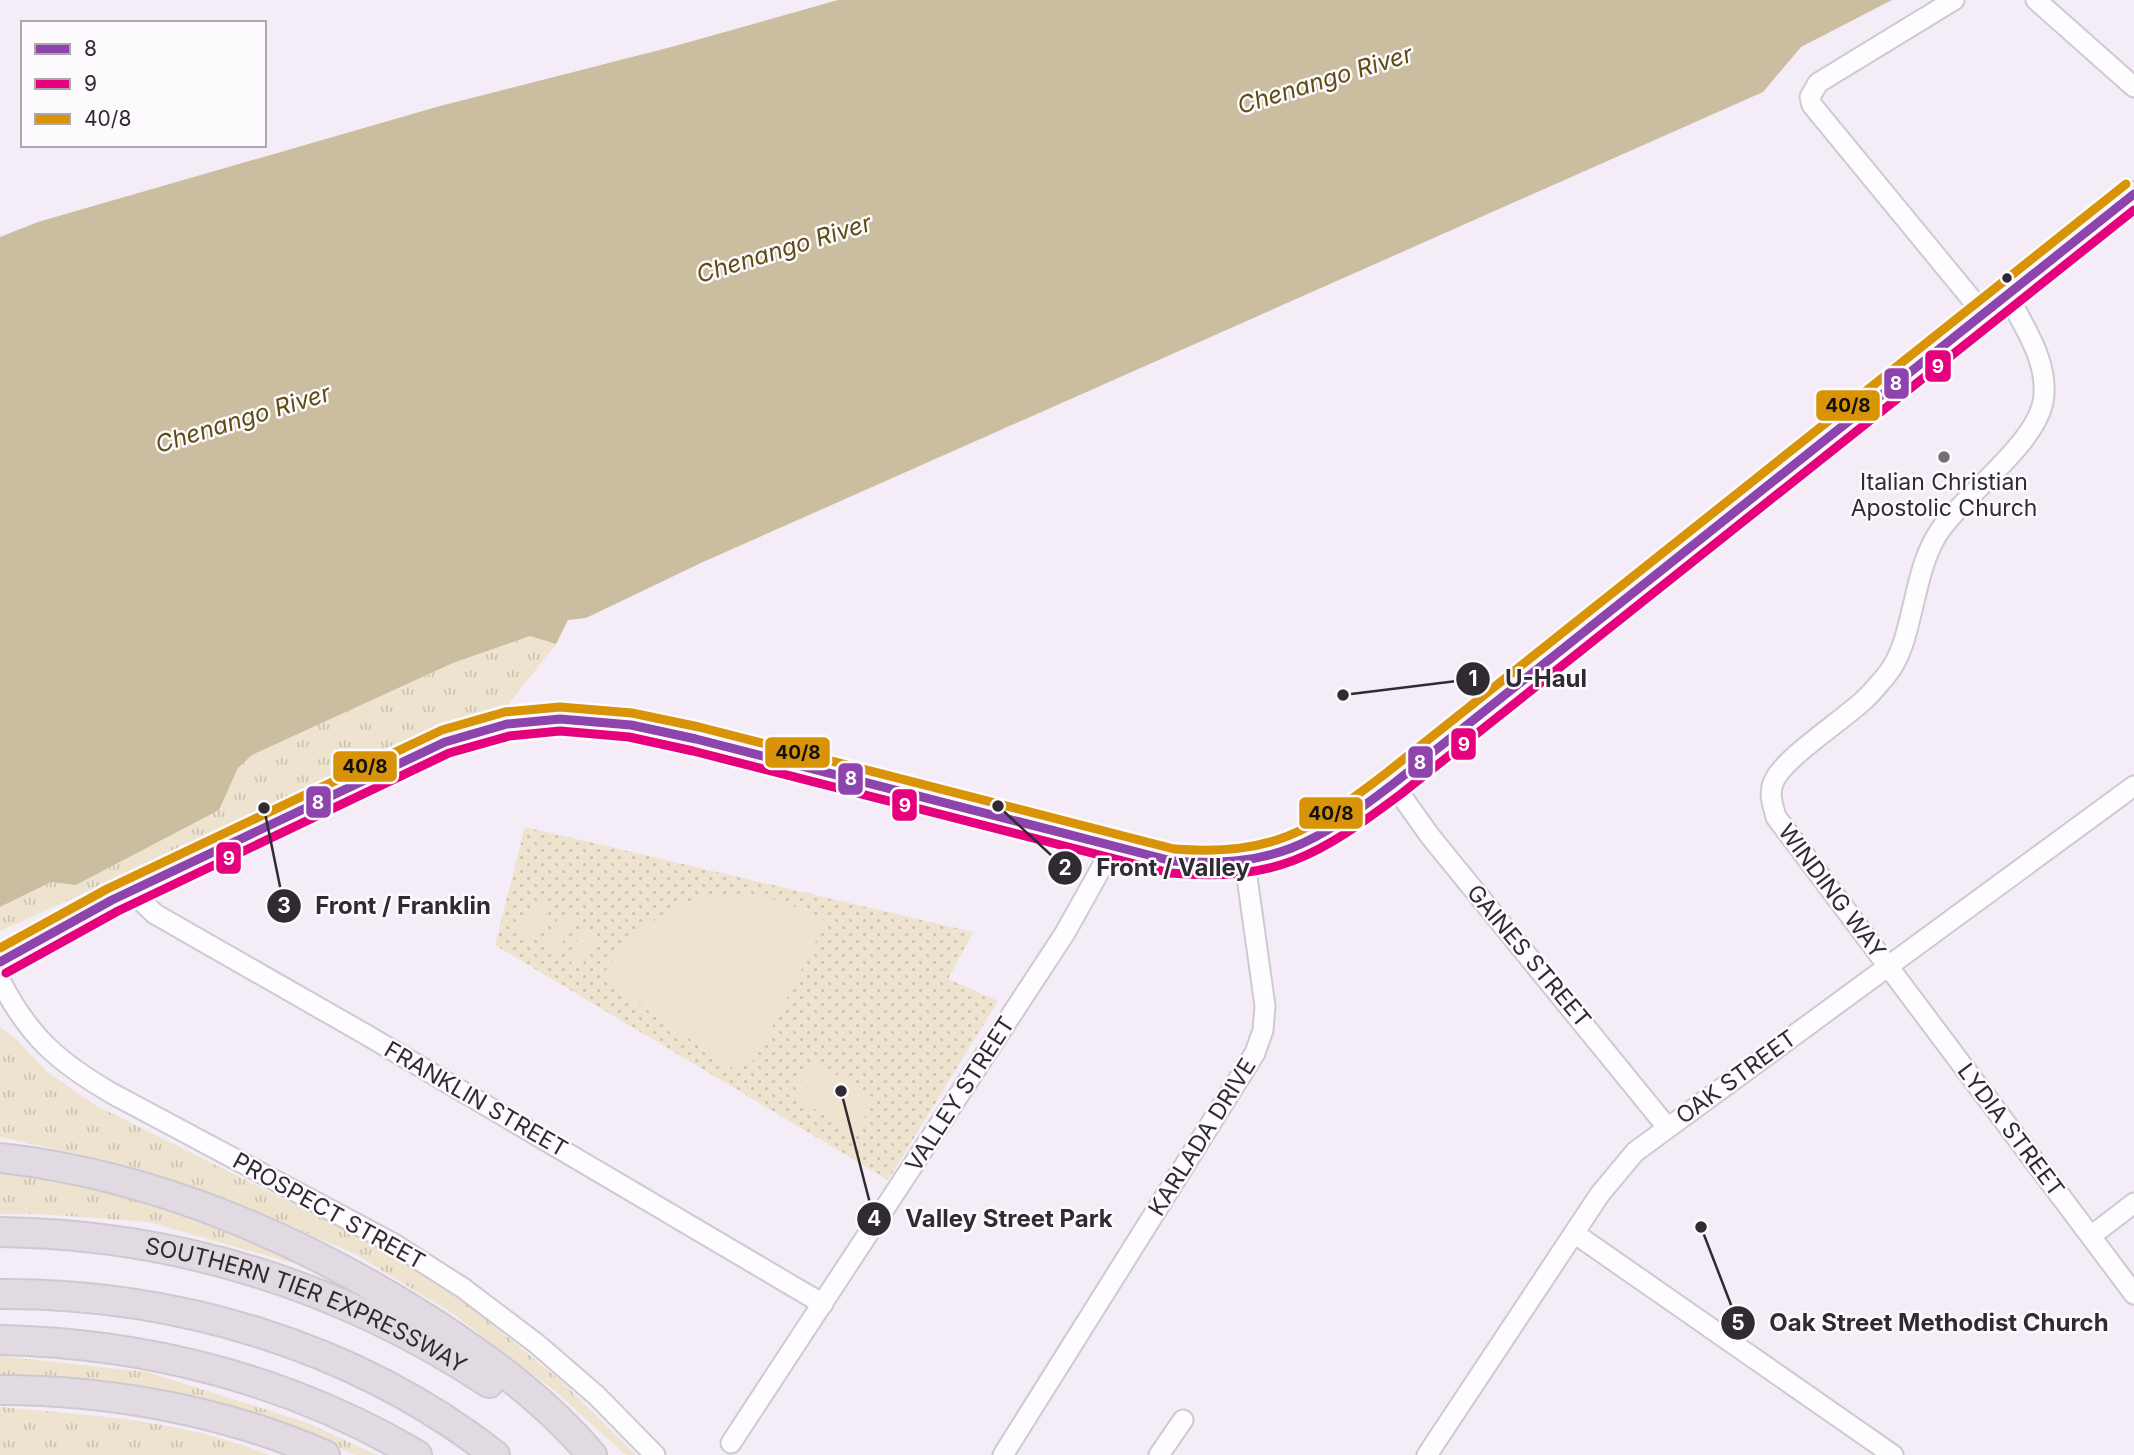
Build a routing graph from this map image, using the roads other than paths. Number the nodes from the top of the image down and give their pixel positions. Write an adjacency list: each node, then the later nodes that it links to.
1 (1954, 0): 6 (street)
2 (2036, 0): 3 (street)
3 (2134, 87)
4 (2134, 194): 5 (main road)
5 (2007, 294): 6 (main road); 13 (street, WINDING WAY)
6 (1983, 313): 7 (main road)
7 (1393, 784): 10 (main road); 15 (street, GAINES STREET)
8 (2134, 786): 13 (street, OAK STREET)
9 (1112, 847): 10 (main road); 11 (main road); 23 (street, VALLEY STREET)
10 (1245, 863): 35 (street, KARLADA DRIVE)
11 (133, 890): 12 (main road); 23 (street, FRANKLIN STREET)
12 (0, 962)
13 (1888, 966): 15 (street, OAK STREET); 20 (street, LYDIA STREET)
14 (0, 980): 34 (street, PROSPECT STREET)
15 (1667, 1127): 19 (street, OAK STREET)
16 (0, 1158): 33 (highway)
17 (2134, 1203): 20 (street)
18 (0, 1232): 32 (highway, SOUTHERN TIER EXPRESSWAY)
19 (1574, 1233): 28 (street, OAK STREET); 37 (street)
20 (2091, 1236): 22 (street, LYDIA STREET)
21 (0, 1294): 31 (highway)
22 (2134, 1294)
23 (823, 1304): 27 (street, VALLEY STREET)
24 (0, 1340): 30 (highway)
25 (0, 1390): 29 (highway)
26 (1183, 1420): 36 (street)
27 (731, 1443)
28 (1434, 1453)
29 (325, 1455)
30 (417, 1455)
31 (495, 1455)
32 (583, 1455)
33 (592, 1455)
34 (655, 1455)
35 (1003, 1455)
36 (1159, 1455)
37 (1893, 1455)

